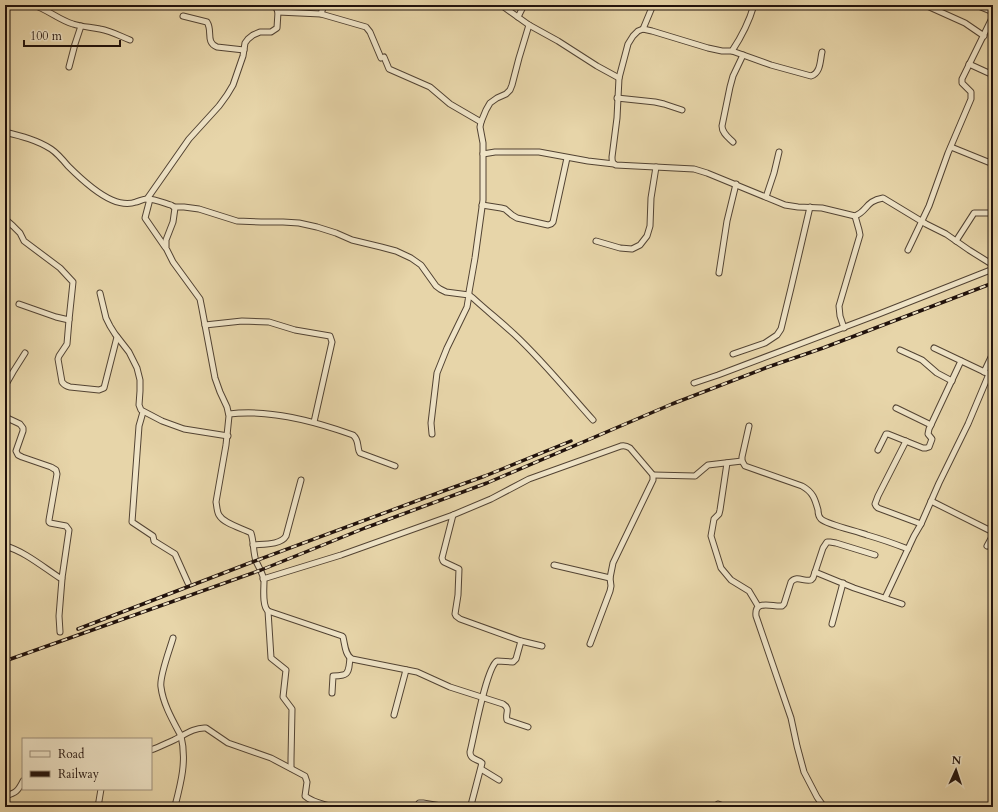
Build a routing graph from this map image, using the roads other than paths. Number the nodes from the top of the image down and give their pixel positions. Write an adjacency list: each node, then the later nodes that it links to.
1 (33, 5): 17 (street)
2 (275, 5): 10 (street)
3 (324, 5): 12 (street)
4 (501, 5): 15 (street)
5 (524, 5): 15 (street)
6 (653, 5): 18 (street)
7 (754, 5): 22 (street)
8 (925, 5): 19 (street)
9 (976, 5): 11 (street)
10 (278, 12): 12 (street); 21 (street)
11 (993, 12)
12 (321, 14): 31 (street)
13 (183, 16): 21 (street)
14 (993, 16): 19 (street)
15 (518, 17): 16 (street)
16 (529, 25): 28 (street); 31 (street)
17 (81, 26): 20 (street); 26 (street)
18 (643, 29): 22 (street); 28 (street)
19 (984, 36): 25 (street)
20 (130, 40)
21 (244, 50): 43 (street)
22 (732, 51): 24 (street)
23 (822, 52): 24 (street)
24 (743, 55): 33 (street)
25 (969, 64): 27 (street); 34 (street)
26 (69, 67)
27 (993, 76)
28 (619, 78): 29 (street)
29 (617, 98): 30 (street); 38 (street)
30 (682, 110)
31 (481, 122): 36 (street)
32 (5, 132): 43 (street)
33 (733, 142)
34 (951, 147): 39 (street); 50 (street)
35 (779, 152): 42 (street)
36 (483, 154): 37 (street); 44 (street)
37 (567, 158): 38 (street); 44 (street)
38 (614, 164): 40 (street)
39 (993, 164)
40 (656, 167): 41 (street); 51 (street)
41 (736, 184): 42 (street); 57 (street)
42 (766, 197): 46 (street)
43 (149, 199): 45 (street); 53 (street)
44 (482, 204): 59 (street)
45 (174, 207): 53 (street); 59 (street)
46 (810, 208): 48 (street); 69 (street)
47 (989, 213): 52 (street)
48 (855, 216): 50 (street); 63 (street)
49 (5, 219): 61 (street)
50 (922, 221): 52 (street); 54 (street)
51 (596, 241)
52 (956, 241): 55 (street)
53 (166, 248): 62 (street)
54 (908, 250)
55 (993, 265)
56 (993, 269): 63 (street)
57 (719, 273)
58 (100, 294): 64 (street)
59 (469, 295): 79 (street); 83 (street)
60 (19, 304): 61 (street)
61 (68, 320): 64 (street)
62 (207, 325): 77 (street); 80 (street)
63 (844, 328): 73 (street)
64 (117, 337): 76 (street)
65 (934, 348): 70 (street)
66 (900, 350): 72 (street)
67 (25, 353): 74 (street)
68 (993, 353): 71 (street)
69 (733, 354)
70 (961, 361): 71 (street); 72 (street)
71 (989, 374): 92 (street)
72 (952, 381): 81 (street)
73 (694, 383)
74 (5, 386)
75 (896, 408): 81 (street)
76 (143, 412): 84 (street); 107 (street)
77 (229, 414): 80 (street); 84 (street)
78 (5, 417): 105 (street)
79 (593, 420)
80 (314, 422): 89 (street)
81 (931, 424): 85 (street)
82 (749, 426): 87 (street)
83 (432, 434)
84 (228, 436): 97 (street)
85 (906, 441): 86 (street); 94 (street)
86 (878, 450)
87 (742, 461): 88 (street); 100 (street)
88 (727, 463): 90 (street); 111 (street)
89 (395, 466)
90 (653, 475): 93 (street); 104 (street)
91 (301, 480): 97 (street)
92 (931, 500): 94 (street); 95 (street)
93 (453, 515): 106 (street); 116 (street)
94 (921, 524): 100 (street)
95 (993, 532)
96 (993, 535): 99 (street)
97 (253, 545): 106 (street)
98 (5, 546): 105 (street)
99 (987, 546)
100 (908, 549): 109 (street)
101 (875, 555): 103 (street)
102 (554, 565): 104 (street)
103 (815, 572): 108 (street); 111 (street)
104 (610, 578): 117 (street)
105 (62, 579): 114 (street)
106 (264, 579): 112 (street)
107 (188, 583)
108 (843, 583): 109 (street); 113 (street)
109 (885, 598): 110 (street)
110 (902, 604)
111 (758, 606): 141 (street)
112 (268, 611): 119 (street); 127 (street)
113 (832, 624)
114 (60, 632)
115 (173, 638): 125 (street)
116 (521, 641): 118 (street); 122 (street)
117 (590, 644)
118 (542, 646)
119 (350, 658): 120 (street); 121 (street)
120 (406, 670): 122 (street); 123 (street)
121 (332, 693)
122 (482, 697): 124 (street); 128 (street)
123 (394, 715)
124 (528, 727)
125 (181, 736): 126 (street); 127 (street); 133 (street)
126 (152, 750)
127 (291, 768): 135 (street)
128 (481, 769): 129 (street); 138 (street)
129 (499, 780)
130 (22, 783): 132 (street)
131 (101, 790): 134 (street)
132 (5, 796)
133 (175, 806)
134 (98, 807)
135 (333, 807)
136 (417, 807): 137 (street)
137 (447, 807)
138 (469, 807)
139 (714, 807): 140 (street)
140 (726, 807)
141 (824, 807)

